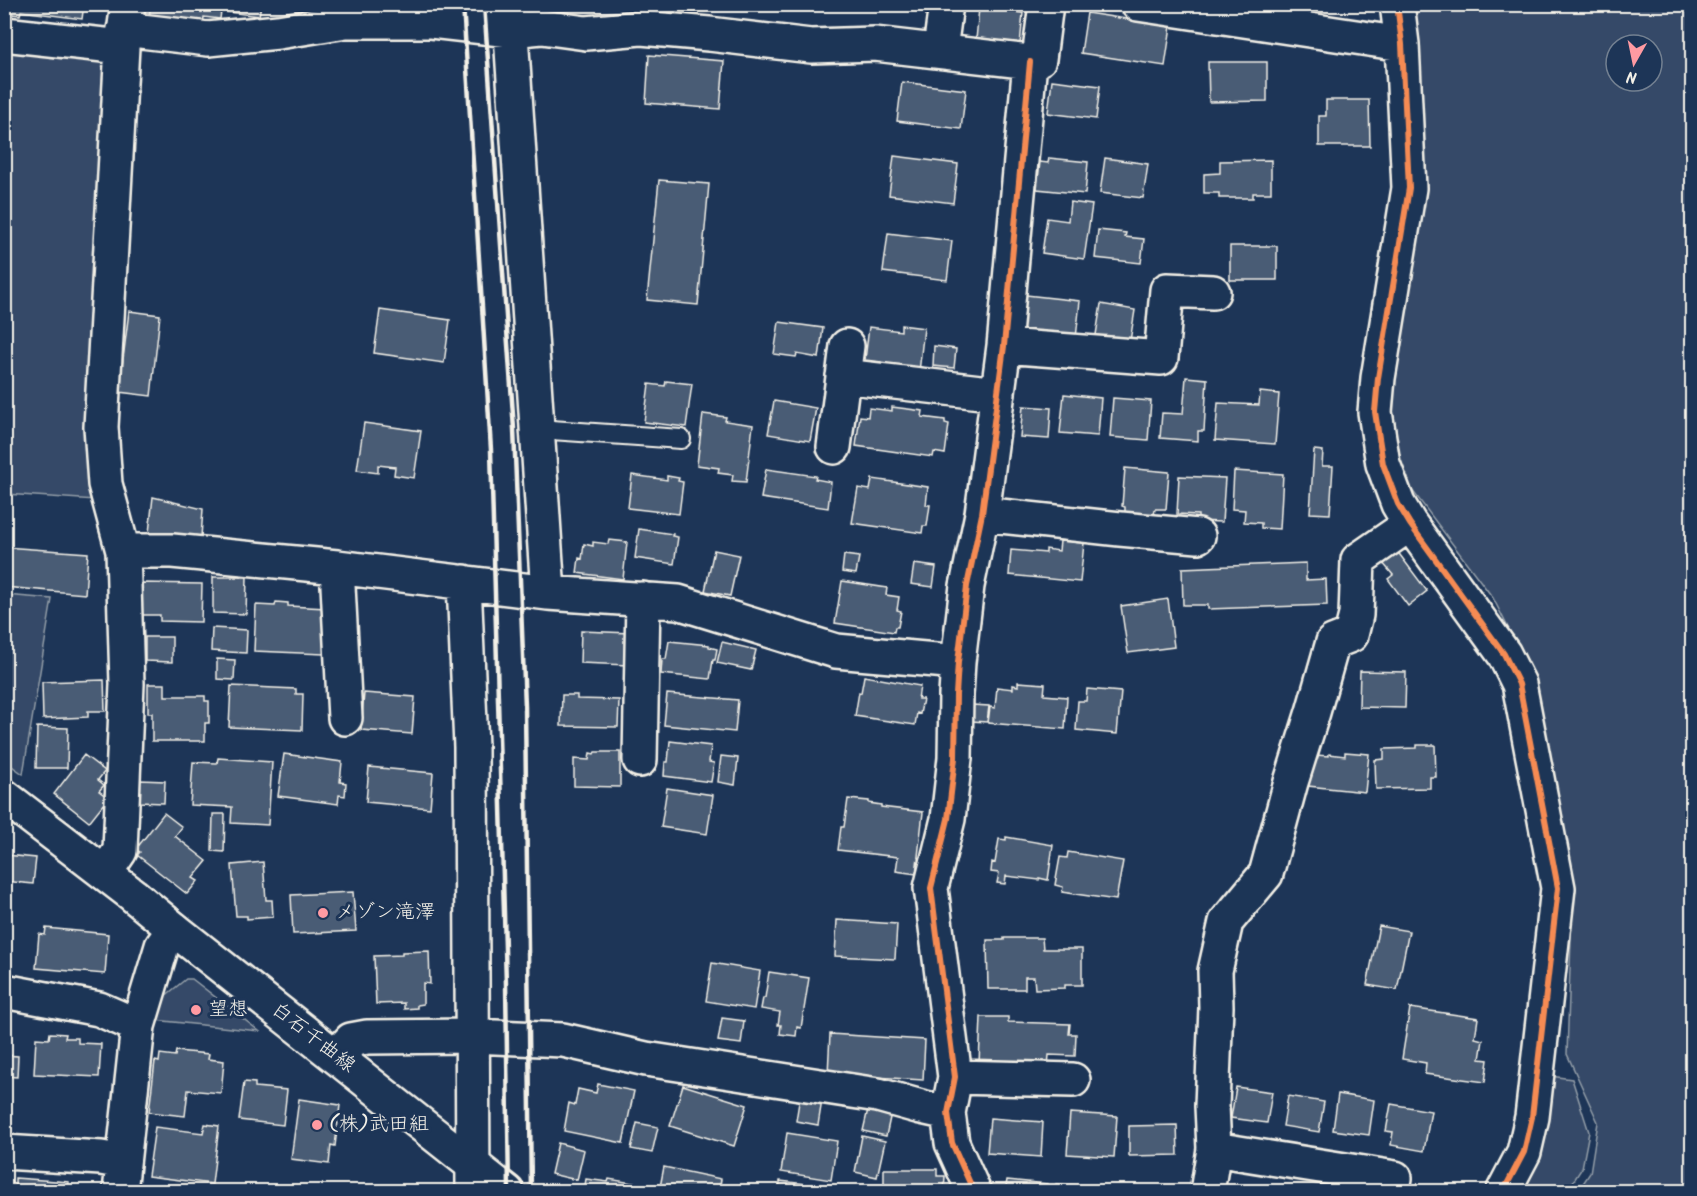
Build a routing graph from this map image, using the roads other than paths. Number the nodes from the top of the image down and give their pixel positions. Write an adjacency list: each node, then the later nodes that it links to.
1 (946, 4): 9 (street)
2 (1046, 4): 10 (street)
3 (1138, 4): 8 (street)
4 (1397, 4): 8 (street)
5 (510, 17): 6 (street); 9 (street); 14 (street)
6 (125, 27): 7 (street); 20 (street)
7 (4, 34)
8 (1402, 44): 18 (street)
9 (940, 50): 10 (street)
10 (1030, 62): 12 (street)
11 (1213, 292): 12 (street)
12 (1004, 346): 13 (street)
13 (998, 394): 16 (street); 17 (street)
14 (537, 429): 15 (lane); 23 (street)
15 (681, 439)
16 (834, 447)
17 (982, 514): 19 (street); 25 (street)
18 (1410, 524): 38 (street); 46 (street)
19 (1198, 536)
20 (123, 552): 21 (street); 29 (street)
21 (337, 567): 22 (street); 26 (street)
22 (464, 582): 23 (street); 33 (street)
23 (548, 593): 24 (street)
24 (643, 599): 25 (street); 27 (street)
25 (958, 662): 35 (street)
26 (345, 718)
27 (640, 760)
28 (4, 796): 29 (street, 白石千曲線)
29 (105, 873): 30 (street, 白石千曲線)
30 (174, 929): 32 (street); 34 (street, 白石千曲線)
31 (4, 991): 32 (street)
32 (138, 1026): 40 (street)
33 (473, 1036): 34 (street); 37 (street); 41 (street)
34 (336, 1056): 41 (street, 白石千曲線)
35 (955, 1077): 36 (street); 37 (street)
36 (1073, 1080)
37 (948, 1113): 43 (street)
38 (1214, 1149): 44 (street); 45 (street)
39 (4, 1152): 40 (street)
40 (121, 1177)
41 (474, 1178): 42 (street, 白石千曲線)
42 (507, 1191)
43 (974, 1191)
44 (1207, 1191)
45 (1392, 1191)
46 (1503, 1191)

